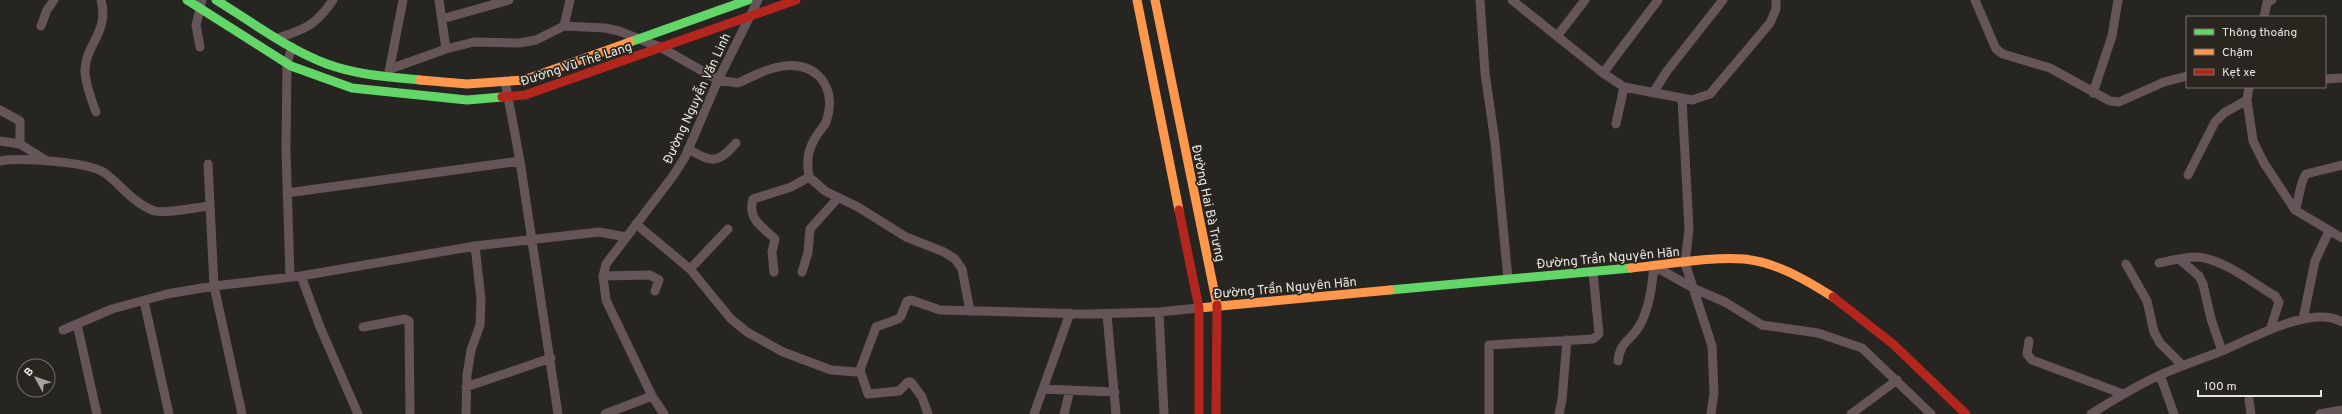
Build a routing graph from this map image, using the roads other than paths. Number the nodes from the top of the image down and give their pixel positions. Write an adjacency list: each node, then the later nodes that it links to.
1 (54, 0): 28 (street)
2 (101, 0): 53 (street)
3 (187, 0): 24 (street, Đường Vũ Thê Lang)
4 (216, 0): 31 (street, Đường Vũ Thê Lang)
5 (333, 0): 31 (street)
6 (403, 0): 38 (street)
7 (439, 0): 27 (street)
8 (509, 0): 27 (street)
9 (570, 0): 29 (street)
10 (748, 0): 32 (street, Đường Vũ Thê Lang)
11 (758, 0): 26 (street, Đường Nguyễn Văn Linh)
12 (796, 0): 26 (street, Đường Vũ Thê Lang)
13 (1137, 0): 95 (street)
14 (1155, 0): 94 (street, Đường Hai Bà Trưng)
15 (1480, 0): 89 (street)
16 (1585, 0): 30 (street)
17 (1658, 0): 39 (street)
18 (1723, 0): 47 (street)
19 (1776, 0): 50 (street)
20 (1975, 0): 48 (street)
21 (2118, 0): 48 (street)
22 (1515, 1): 30 (street)
23 (2267, 1): 25 (street)
24 (201, 4): 33 (street); 37 (street, Đường Vũ Thê Lang)
25 (2264, 16)
26 (750, 17): 35 (street, Đường Vũ Thê Lang); 43 (street, Đường Nguyễn Văn Linh)
27 (442, 20): 36 (street)
28 (41, 26)
29 (564, 26): 32 (street); 36 (street)
30 (1558, 35): 39 (street)
31 (278, 38): 34 (street, Đường Vũ Thê Lang)
32 (640, 39): 35 (street); 44 (street, Đường Vũ Thê Lang)
33 (200, 47)
34 (292, 47): 37 (street); 38 (street, Đường Vũ Thê Lang)
35 (662, 48): 43 (street); 49 (street, Đường Vũ Thê Lang)
36 (446, 49): 38 (street)
37 (287, 63): 49 (street, Đường Vũ Thê Lang); 66 (street)
38 (389, 73): 44 (street, Đường Vũ Thê Lang)
39 (1603, 73): 45 (street)
40 (2186, 76): 48 (street)
41 (2342, 78): 42 (street)
42 (2326, 79)
43 (718, 80): 58 (street, Đường Nguyễn Văn Linh); 65 (street)
44 (505, 81): 49 (street)
45 (1624, 87): 47 (street); 54 (street)
46 (2249, 88): 51 (street)
47 (1653, 93): 50 (street)
48 (2093, 93)
49 (508, 97): 60 (street)
50 (1682, 99): 78 (street)
51 (2247, 100): 64 (street); 69 (street)
52 (0, 110): 56 (street)
53 (96, 112)
54 (1616, 124)
55 (0, 140): 56 (street)
56 (20, 144): 61 (street)
57 (736, 144): 58 (street)
58 (688, 149): 70 (street, Đường Nguyễn Văn Linh)
59 (0, 160): 61 (street)
60 (520, 161): 66 (street); 75 (street)
61 (49, 162): 68 (street)
62 (208, 164): 68 (street)
63 (2342, 165): 69 (street)
64 (2188, 175)
65 (809, 177): 67 (street); 83 (street)
66 (287, 193): 88 (street)
67 (838, 198): 84 (street); 96 (street)
68 (210, 206): 90 (street)
69 (2295, 210): 72 (street)
70 (636, 224): 73 (street, Đường Nguyễn Văn Linh); 82 (street)
71 (728, 229): 82 (street)
72 (2329, 231): 74 (street); 100 (street)
73 (626, 237): 75 (street); 87 (street, Đường Nguyễn Văn Linh)
74 (2342, 238)
75 (533, 240): 76 (street); 109 (street)
76 (475, 246): 86 (street); 115 (street)
77 (2179, 260): 79 (street); 104 (street); 108 (street)
78 (1685, 263): 81 (street, Đường Trần Nguyên Hãn); 91 (street); 144 (street, Đường Trần Nguyên Hãn)
79 (2159, 263)
80 (2126, 264): 111 (street)
81 (1654, 266): 85 (street, Đường Trần Nguyên Hãn); 91 (street); 110 (street)
82 (690, 269): 112 (street)
83 (774, 272)
84 (802, 272)
85 (1593, 272): 89 (street, Đường Trần Nguyên Hãn); 106 (street)
86 (301, 276): 88 (street); 126 (street)
87 (603, 276): 92 (street); 120 (street, Đường Nguyễn Văn Linh)
88 (290, 277): 90 (street)
89 (1508, 279): 94 (street, Đường Trần Nguyên Hãn)
90 (214, 286): 93 (street); 125 (street)
91 (1695, 289): 114 (street); 141 (street)
92 (655, 291)
93 (144, 300): 102 (street); 124 (street)
94 (1217, 306): 95 (street, Đường Trần Nguyên Hãn); 138 (street, Đường Hai Bà Trưng)
95 (1199, 308): 97 (street); 137 (street)
96 (970, 311): 98 (street); 112 (street)
97 (1159, 312): 99 (street); 136 (street)
98 (1070, 313): 99 (street); 116 (street)
99 (1107, 315): 118 (street)
100 (2303, 319): 101 (street); 104 (street)
101 (2342, 322)
102 (77, 324): 105 (street); 123 (street)
103 (363, 326): 127 (street)
104 (2271, 328): 108 (street)
105 (63, 330)
106 (1567, 340): 139 (street); 140 (street)
107 (2029, 340): 119 (street)
108 (2222, 351): 111 (street)
109 (551, 358): 115 (street); 129 (street)
110 (1618, 361)
111 (2183, 366): 113 (street)
112 (860, 370): 132 (street)
113 (2160, 375): 119 (street); 146 (street)
114 (1897, 380): 142 (street); 143 (street)
115 (466, 387): 128 (street)
116 (1043, 389): 117 (street); 133 (street)
117 (1070, 390): 118 (street); 134 (street)
118 (1115, 392): 135 (street)
119 (2123, 394): 145 (street)
120 (652, 396): 130 (street); 131 (street, Đường Nguyễn Văn Linh)
121 (2249, 400): 147 (street)
122 (2342, 410): 148 (street)
123 (97, 414)
124 (169, 414)
125 (242, 414)
126 (358, 414)
127 (410, 414)
128 (466, 414)
129 (558, 414)
130 (605, 414)
131 (664, 414)
132 (928, 414)
133 (1034, 414)
134 (1064, 414)
135 (1116, 414)
136 (1164, 414)
137 (1199, 414)
138 (1216, 414)
139 (1489, 414)
140 (1559, 414)
141 (1711, 414)
142 (1851, 414)
143 (1931, 414)
144 (1966, 414)
145 (2091, 414)
146 (2174, 414)
147 (2252, 414)
148 (2320, 414)

